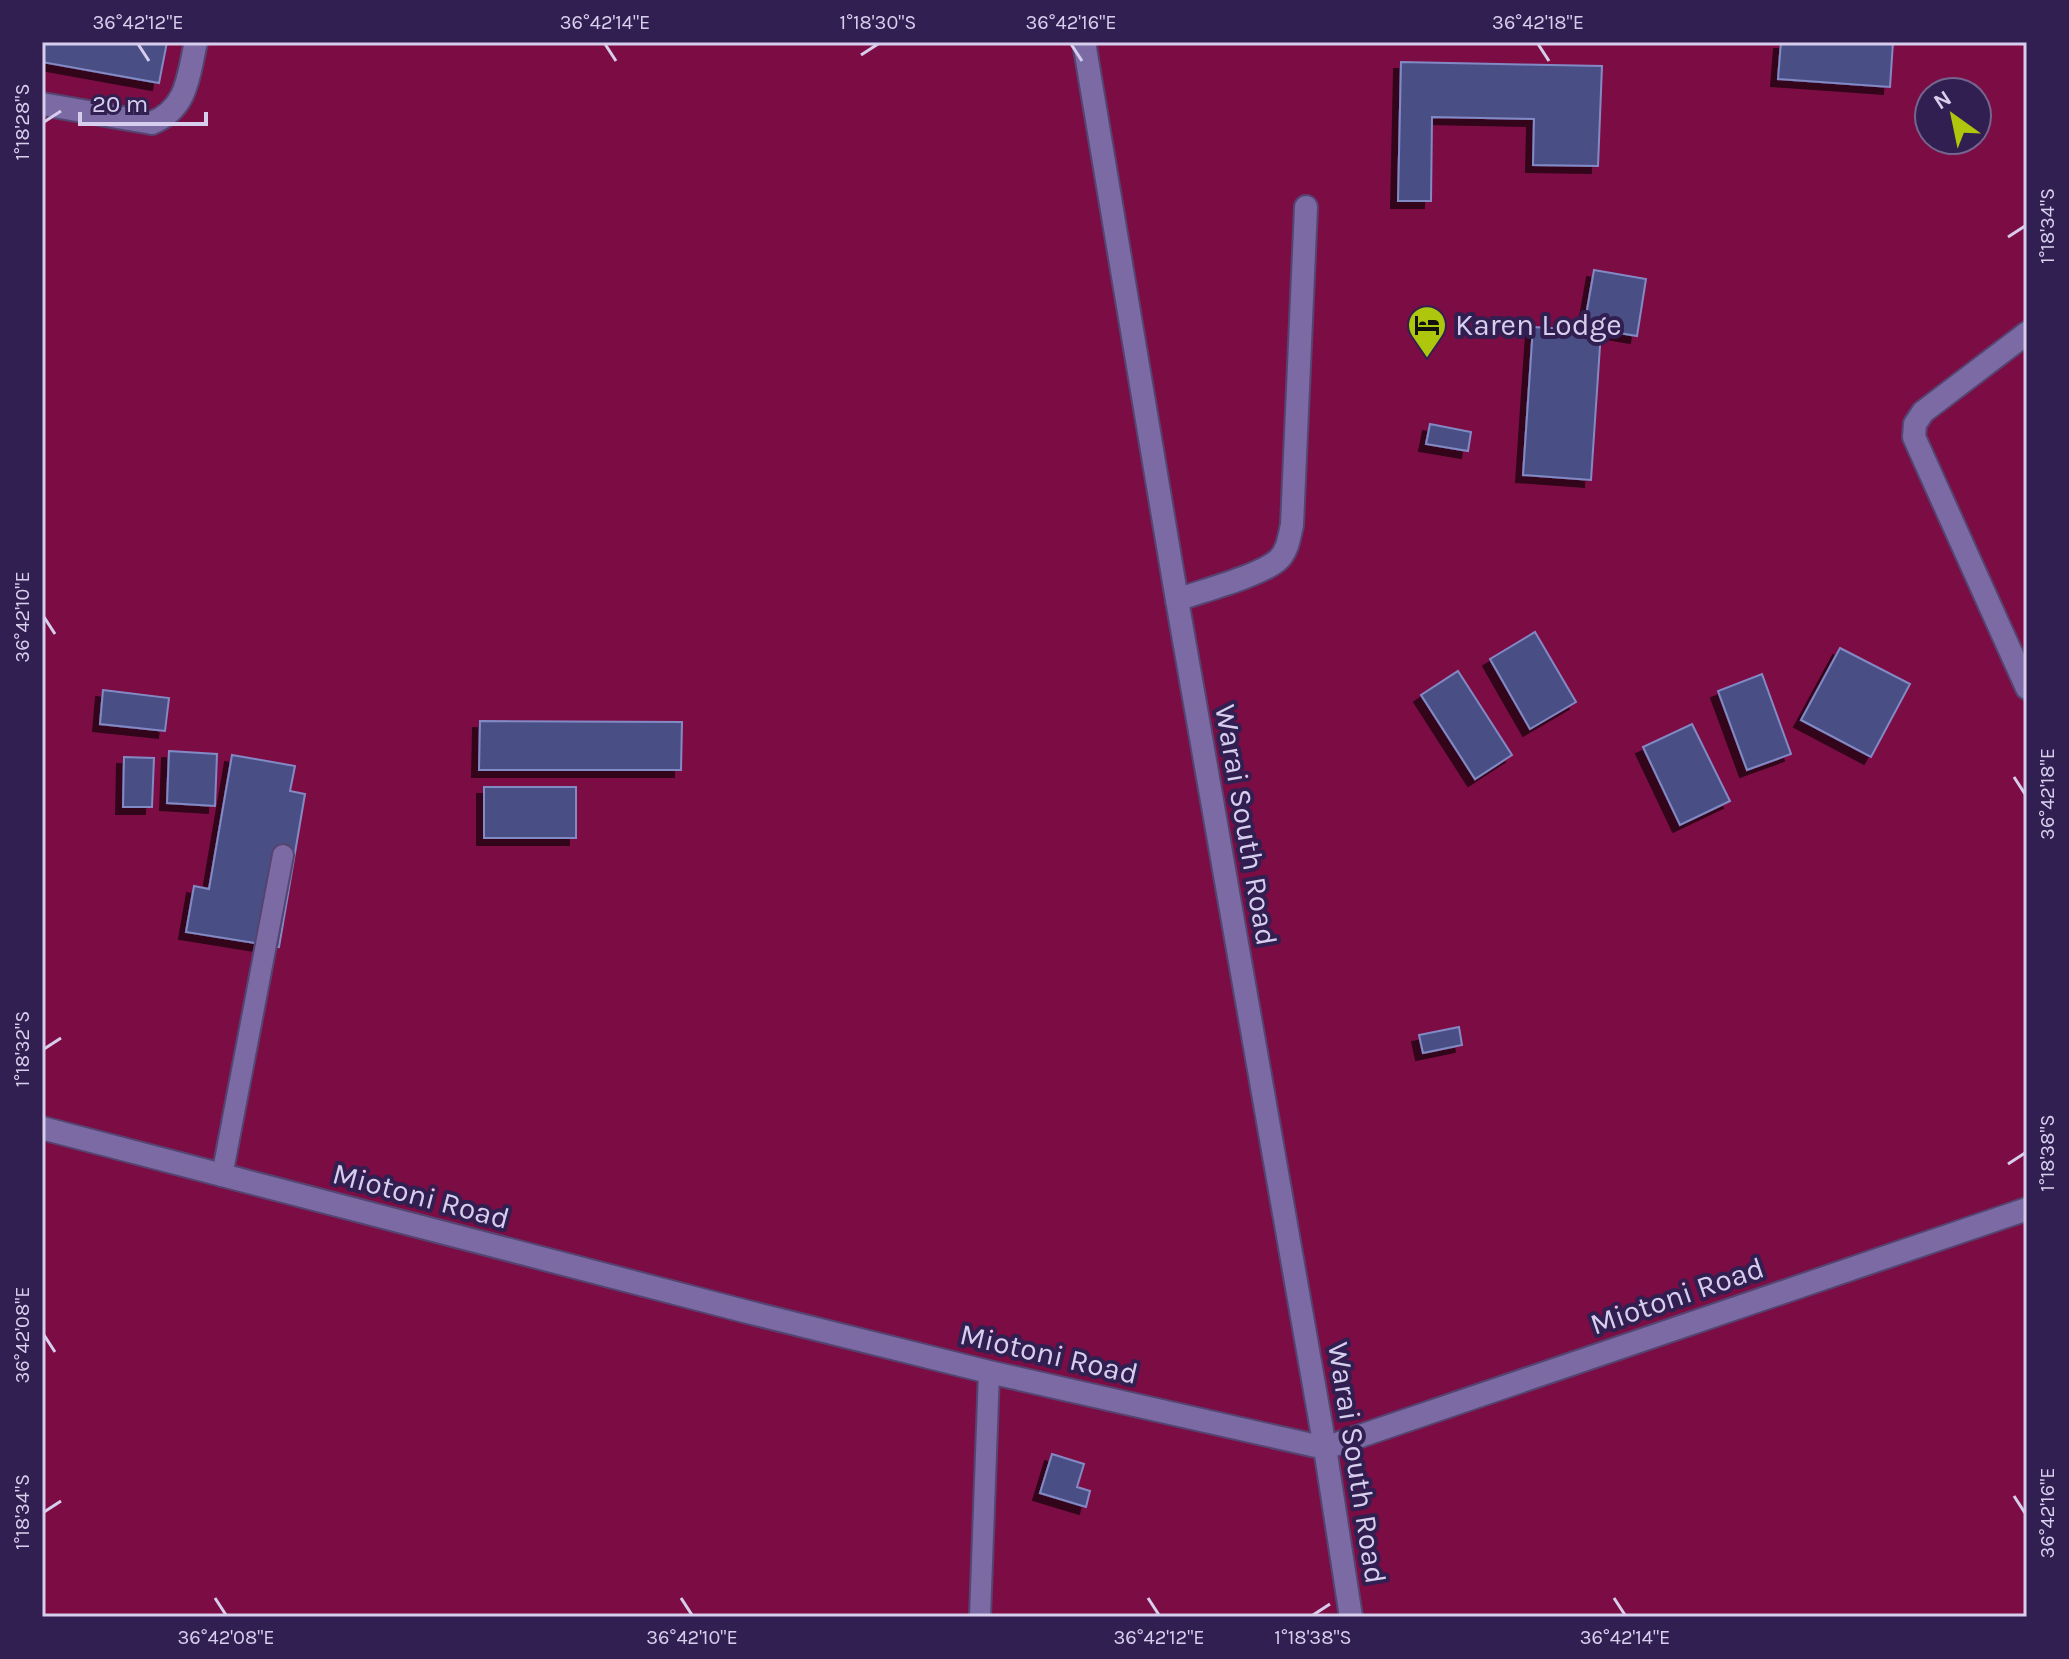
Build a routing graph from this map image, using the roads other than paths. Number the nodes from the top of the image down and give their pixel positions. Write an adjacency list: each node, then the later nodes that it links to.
1 (196, 42): 3 (street)
2 (1084, 42): 6 (street, Warai South Road)
3 (42, 104)
4 (1306, 207): 6 (street)
5 (2027, 333): 7 (street)
6 (1177, 600): 13 (street, Warai South Road)
7 (2027, 688)
8 (283, 855): 10 (lane)
9 (42, 1128): 10 (street, Miotoni Road)
10 (222, 1176): 12 (street, Miotoni Road)
11 (2027, 1209): 13 (street, Miotoni Road)
12 (989, 1372): 13 (street, Miotoni Road); 14 (lane)
13 (1325, 1448): 15 (street, Warai South Road)
14 (980, 1617)
15 (1351, 1617)

